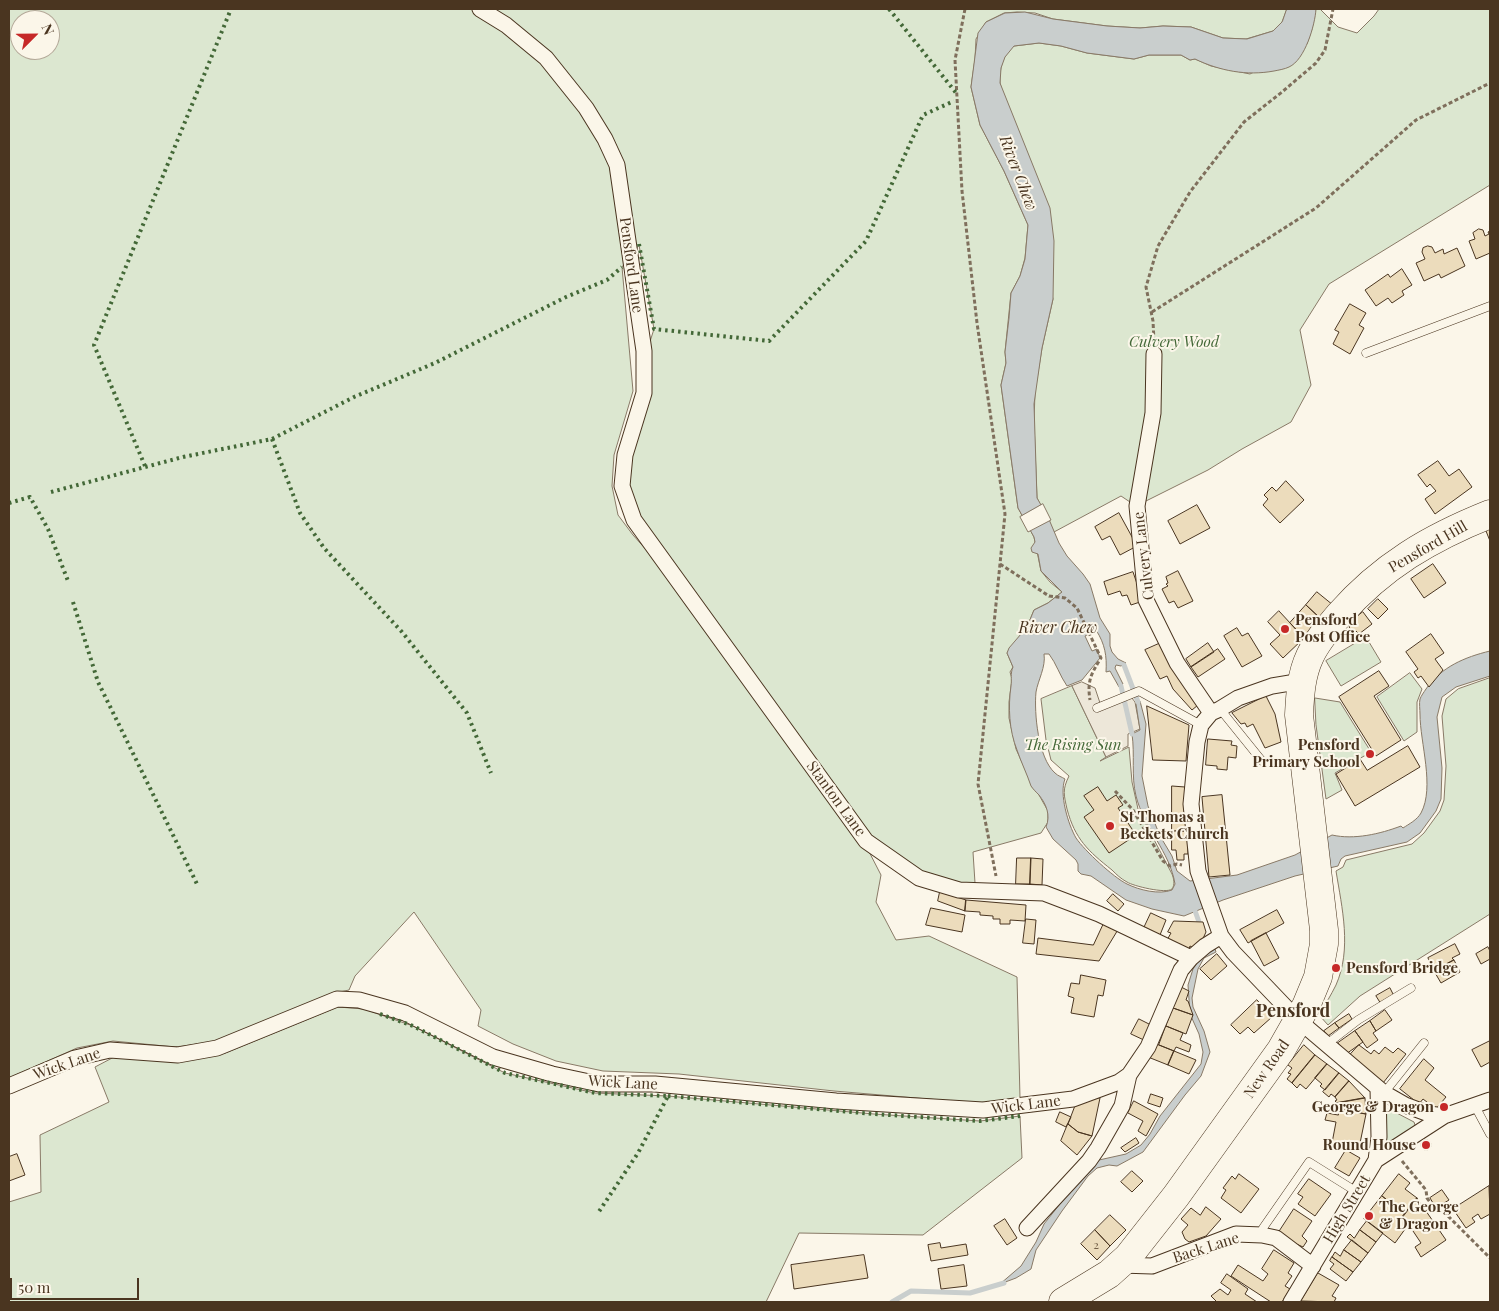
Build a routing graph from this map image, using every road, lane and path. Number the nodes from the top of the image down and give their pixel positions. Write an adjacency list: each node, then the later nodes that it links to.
1 (480, 9): 10 (street, Pensford Lane)
2 (965, 9): 11 (path)
3 (1334, 9): 6 (path)
4 (1490, 83): 6 (path)
5 (1490, 306): 7 (lane)
6 (1152, 312): 8 (path)
7 (1366, 353)
8 (1154, 354): 14 (street, Culvery Lane)
9 (1490, 514): 12 (highway, Pensford Hill)
10 (664, 563): 21 (street, Stanton Lane)
11 (1000, 564): 13 (path); 18 (path)
12 (1302, 682): 14 (street); 23 (highway, New Road)
13 (1097, 708): 15 (lane)
14 (1215, 711): 15 (street); 16 (lane)
15 (1201, 725): 20 (street)
16 (1262, 762)
17 (1115, 790): 19 (path)
18 (992, 859)
19 (1178, 864)
20 (1221, 936): 21 (street); 23 (street)
21 (1191, 958): 26 (street, Wick Lane)
22 (1411, 988): 25 (lane)
23 (1298, 1020): 25 (street); 39 (highway, New Road)
24 (1424, 1043): 28 (lane)
25 (1327, 1044): 28 (street)
26 (1129, 1075): 27 (street, Wick Lane); 36 (street)
27 (9, 1086)
28 (1381, 1090): 31 (street); 34 (street)
29 (1490, 1100): 30 (street, High Street)
30 (1475, 1106): 31 (street, High Street); 32 (lane)
31 (1444, 1116): 33 (street, High Street)
32 (1490, 1134)
33 (1391, 1149): 34 (street, High Street); 38 (path)
34 (1376, 1160): 35 (street, High Street)
35 (1357, 1192): 37 (lane); 40 (street, High Street)
36 (1027, 1228)
37 (1263, 1228)
38 (1490, 1258)
39 (1120, 1265): 40 (street, Back Lane); 41 (highway, New Road)
40 (1313, 1266): 42 (street, High Street)
41 (1062, 1302)
42 (1291, 1302)

